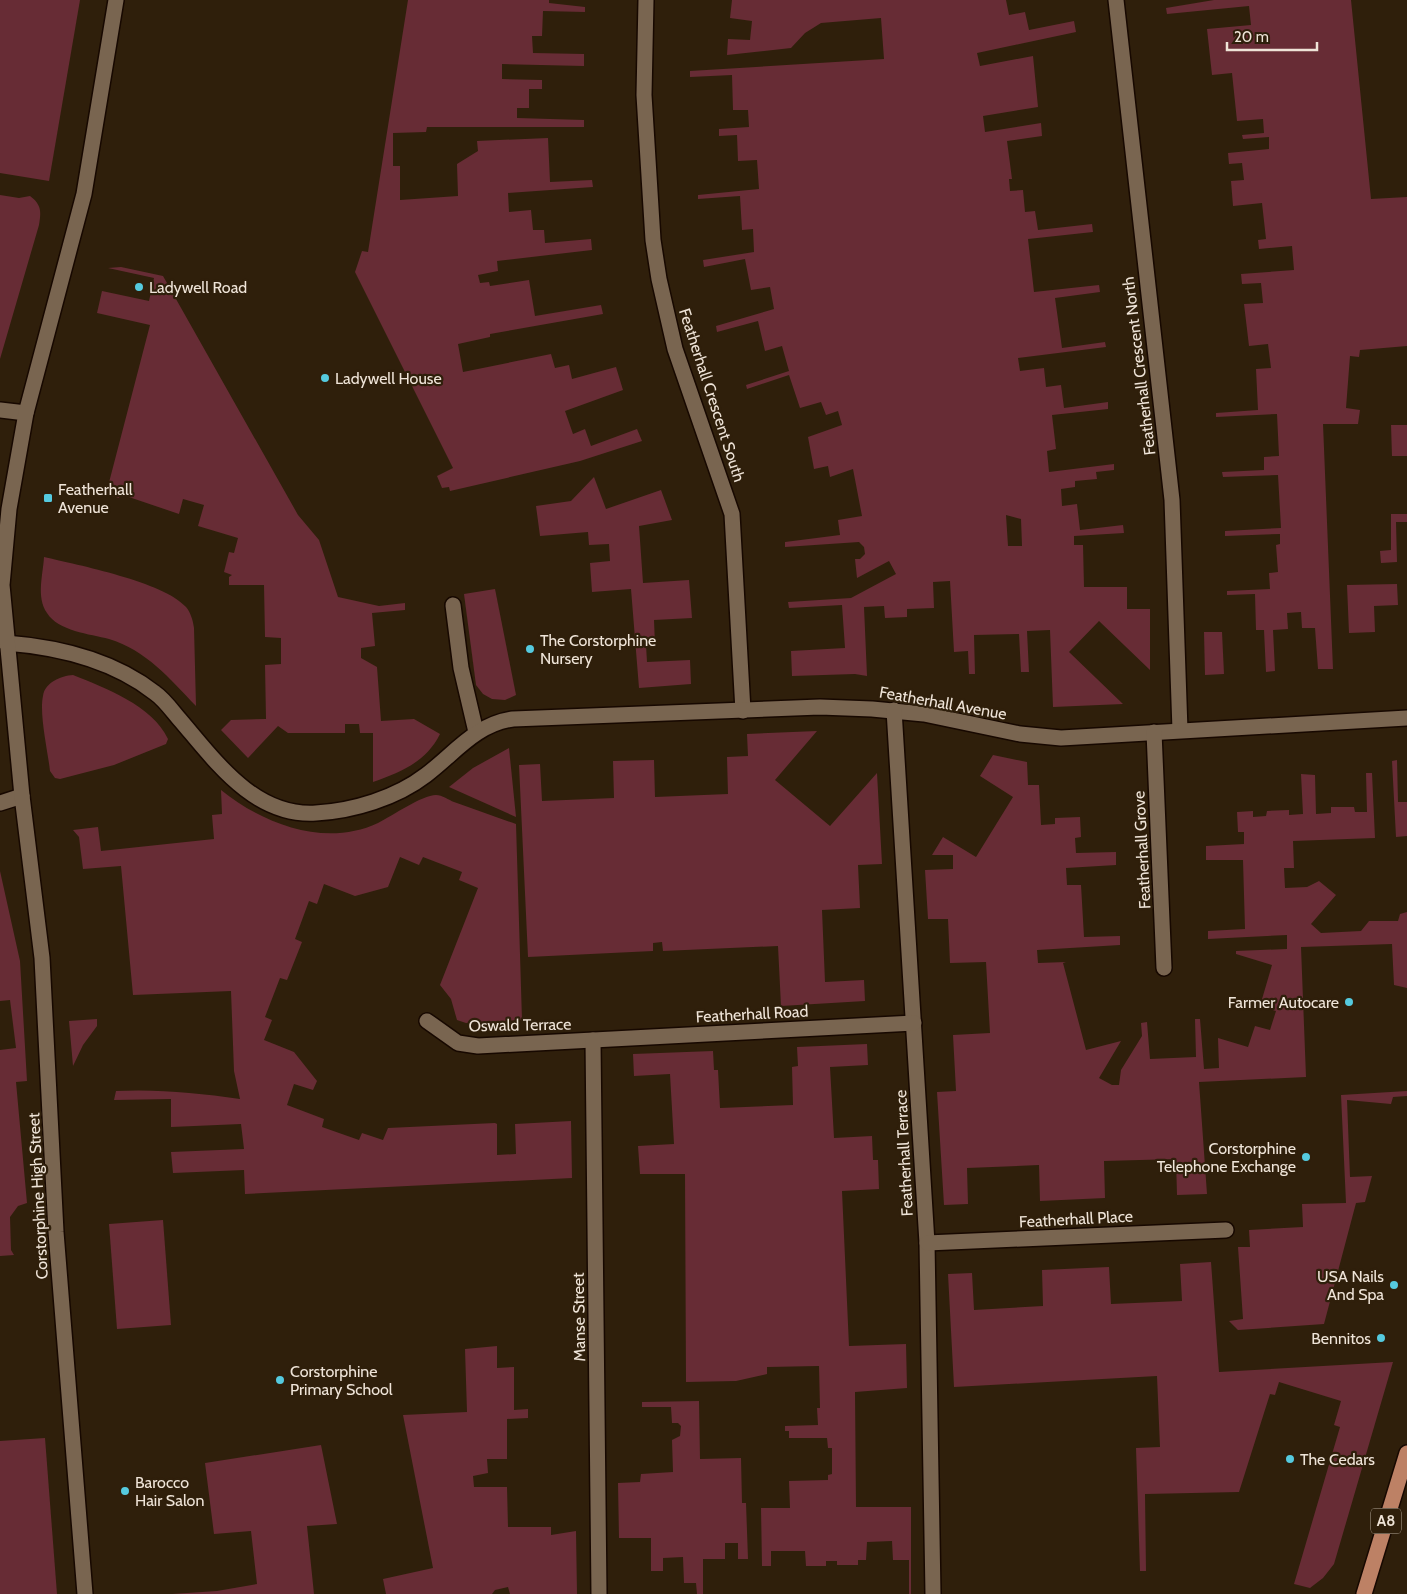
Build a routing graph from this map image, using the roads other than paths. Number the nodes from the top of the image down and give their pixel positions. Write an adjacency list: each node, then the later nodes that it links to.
1 (116, 0): 5 (street)
2 (646, 0): 9 (street, Featherhall Crescent South)
3 (1116, 0): 11 (street, Featherhall Crescent North)
4 (0, 410): 5 (street)
5 (26, 413): 7 (street)
6 (453, 604): 12 (street)
7 (6, 643): 12 (street, Featherhall Avenue); 14 (street)
8 (894, 710): 9 (street, Featherhall Avenue); 13 (street, Featherhall Avenue); 18 (street, Featherhall Terrace)
9 (743, 711): 12 (street, Featherhall Avenue)
10 (1407, 718): 11 (street, Featherhall Avenue)
11 (1180, 730): 13 (street, Featherhall Avenue)
12 (476, 732)
13 (1154, 732): 16 (street, Featherhall Grove)
14 (22, 796): 15 (street); 24 (street, Corstorphine High Street)
15 (0, 803)
16 (1164, 968)
17 (427, 1020): 19 (street, Oswald Terrace)
18 (914, 1023): 19 (street, Featherhall Road); 21 (street, Featherhall Terrace)
19 (593, 1040): 25 (street, Manse Street)
20 (1226, 1230): 21 (street, Featherhall Place)
21 (927, 1243): 26 (street, Featherhall Terrace)
22 (1407, 1453): 23 (main road, A8)
23 (1363, 1592)
24 (85, 1594)
25 (599, 1594)
26 (933, 1594)

